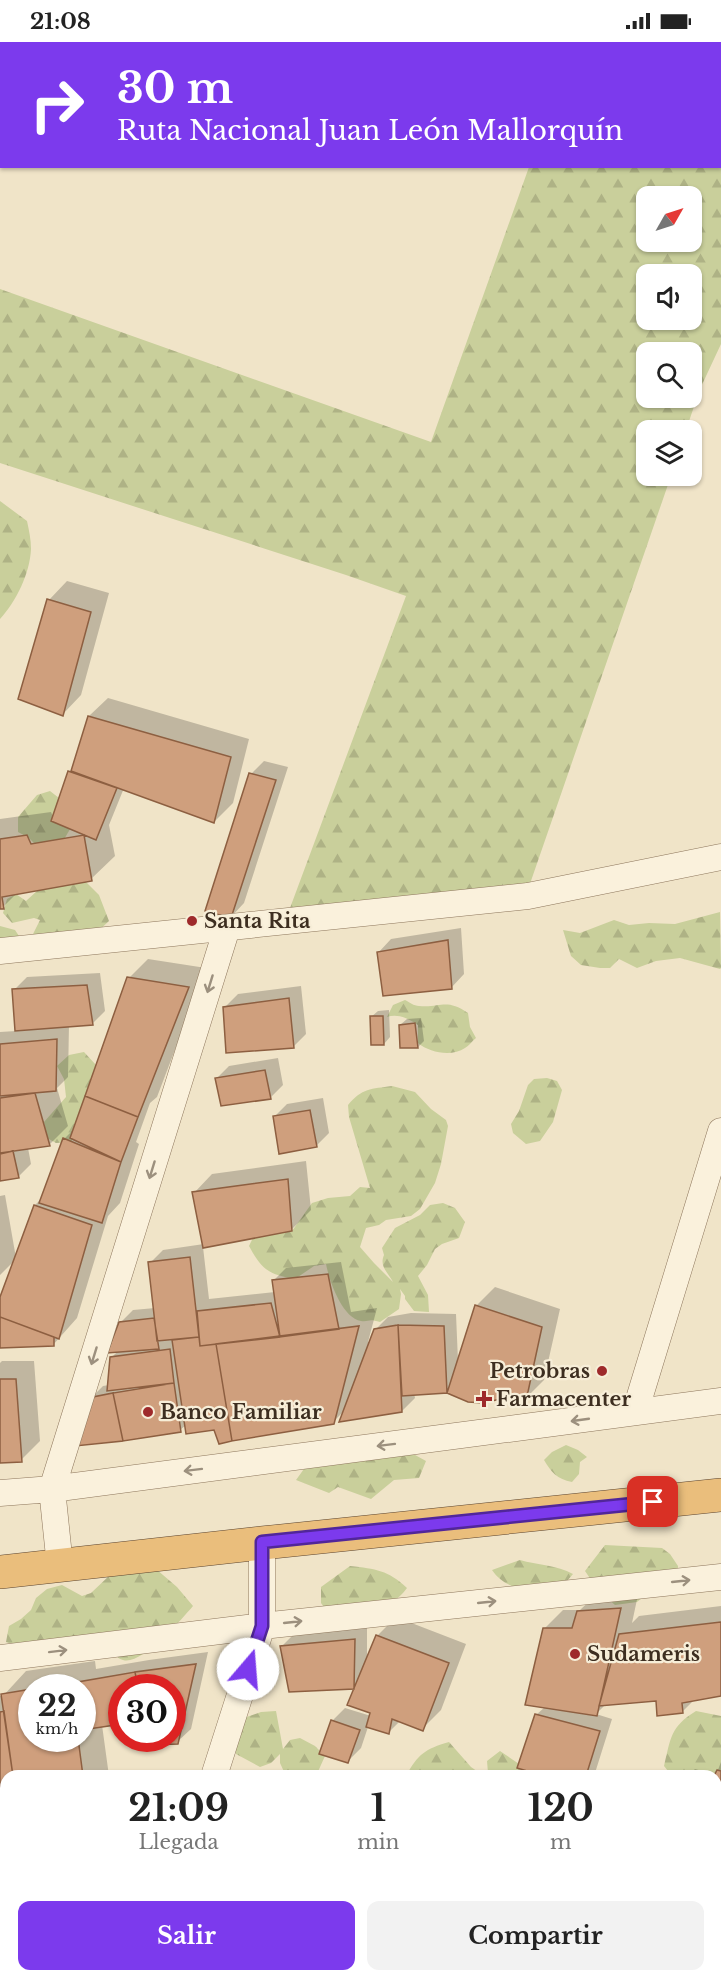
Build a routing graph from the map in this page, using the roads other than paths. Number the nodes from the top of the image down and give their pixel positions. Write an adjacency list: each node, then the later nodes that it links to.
1 (721, 857): 2 (street)
2 (228, 928): 3 (street); 7 (street, one-way to 7)
3 (0, 951)
4 (721, 1131): 6 (street)
5 (721, 1401): 6 (street)
6 (635, 1412): 7 (street, one-way to 7)
7 (52, 1489): 8 (street); 11 (street)
8 (0, 1494)
9 (721, 1495): 10 (highway)
10 (262, 1542): 11 (highway); 14 (street)
11 (60, 1566): 12 (highway)
12 (0, 1572)
13 (721, 1577): 14 (street, one-way to 13)
14 (262, 1626): 15 (street, one-way to 14); 16 (street)
15 (0, 1658)
16 (216, 1770)

